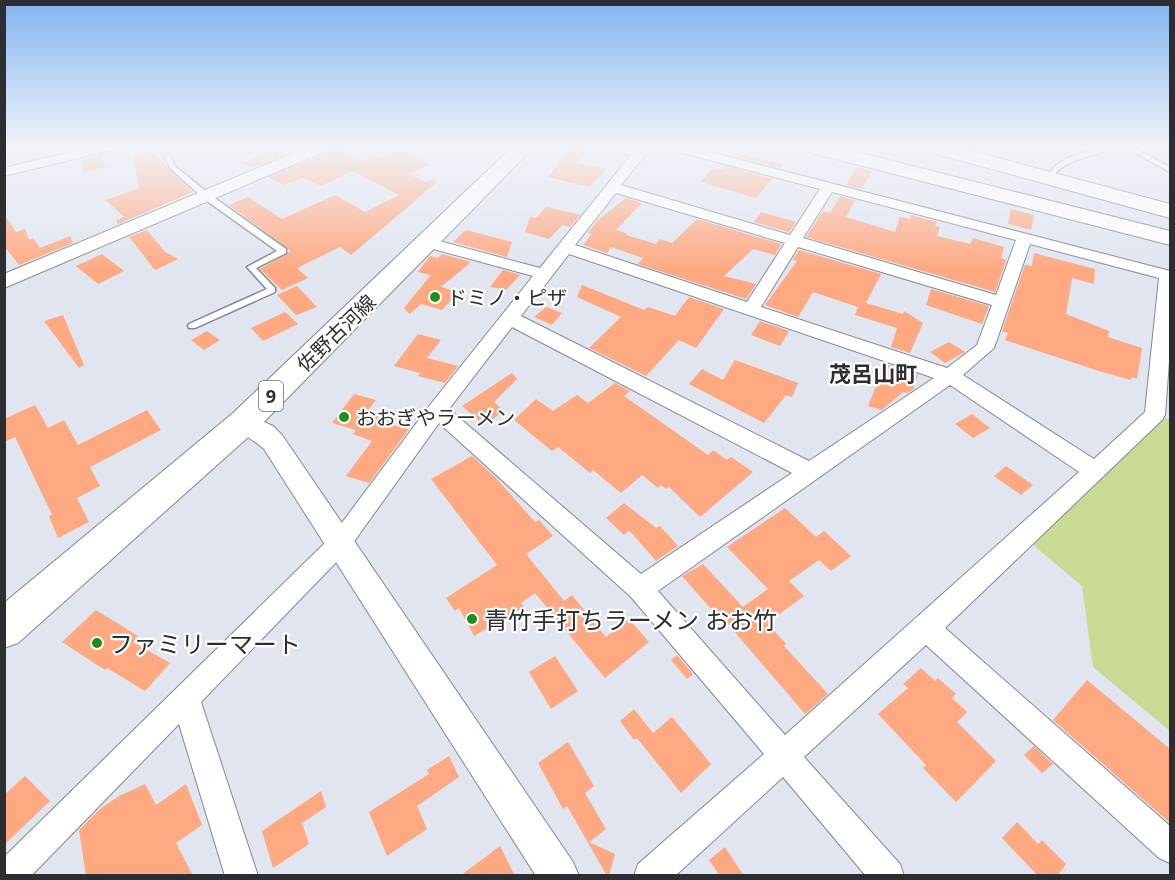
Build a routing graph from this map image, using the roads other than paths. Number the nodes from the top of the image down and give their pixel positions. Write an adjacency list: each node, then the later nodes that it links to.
1 (197, 188): 12 (lane)
2 (225, 188): 12 (street)
3 (483, 188): 20 (main road, 佐野古河線 / 9)
4 (611, 188): 21 (street)
5 (615, 188): 19 (street)
6 (827, 188): 19 (street)
7 (832, 188): 18 (street)
8 (974, 188): 17 (main road)
9 (1023, 188): 14 (main road)
10 (1038, 188): 14 (main road)
11 (1086, 188): 13 (main road)
12 (206, 196): 24 (street); 28 (lane)
13 (1170, 211)
14 (1141, 217): 15 (main road); 16 (main road)
15 (1170, 220)
16 (1170, 231)
17 (1170, 238)
18 (1024, 239): 23 (street); 25 (street)
19 (792, 242): 25 (street); 26 (street)
20 (428, 243): 22 (street); 33 (main road, 佐野古河線 / 9)
21 (565, 247): 22 (street); 26 (street)
22 (544, 274): 27 (street)
23 (1169, 276): 29 (street)
24 (4, 282)
25 (1001, 302): 30 (street)
26 (751, 309): 30 (street)
27 (510, 318): 32 (street); 35 (street)
28 (192, 326)
29 (1166, 337): 31 (street)
30 (950, 376): 34 (street); 35 (street)
31 (1163, 408): 34 (street)
32 (437, 410): 36 (street); 37 (street)
33 (244, 422): 36 (street); 38 (main road, 佐野古河線 / 9)
34 (1095, 471): 39 (street)
35 (810, 472): 37 (street)
36 (340, 543): 40 (street); 45 (street)
37 (640, 589): 41 (street)
38 (4, 628)
39 (926, 628): 41 (street); 42 (street)
40 (185, 697): 43 (street); 44 (street)
41 (785, 754): 46 (street); 47 (street)
42 (1170, 847)
43 (8, 876)
44 (242, 876)
45 (559, 876)
46 (650, 876)
47 (888, 876)

